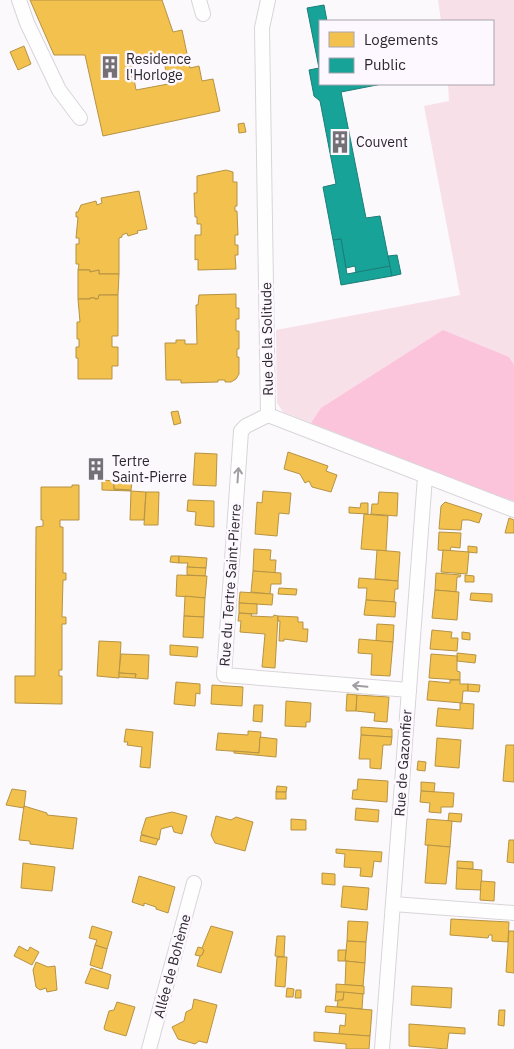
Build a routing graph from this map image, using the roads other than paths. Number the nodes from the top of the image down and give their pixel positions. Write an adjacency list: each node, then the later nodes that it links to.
1 (19, 0): 5 (street)
2 (199, 0): 4 (street)
3 (268, 0): 6 (street, Rue de la Solitude)
4 (203, 14)
5 (80, 118)
6 (268, 415): 7 (street, Rue de la Solitude); 9 (street, Rue du Tertre Saint-Pierre, one-way to 6)
7 (425, 477): 8 (street, Rue de la Solitude); 9 (street, Rue de Gazonfier)
8 (514, 510)
9 (409, 690): 11 (street, Rue de Gazonfier)
10 (194, 883): 13 (street, Allée de Bohème)
11 (393, 904): 12 (street); 14 (street, Rue de Gazonfier)
12 (514, 913)
13 (149, 1049)
14 (382, 1049)

